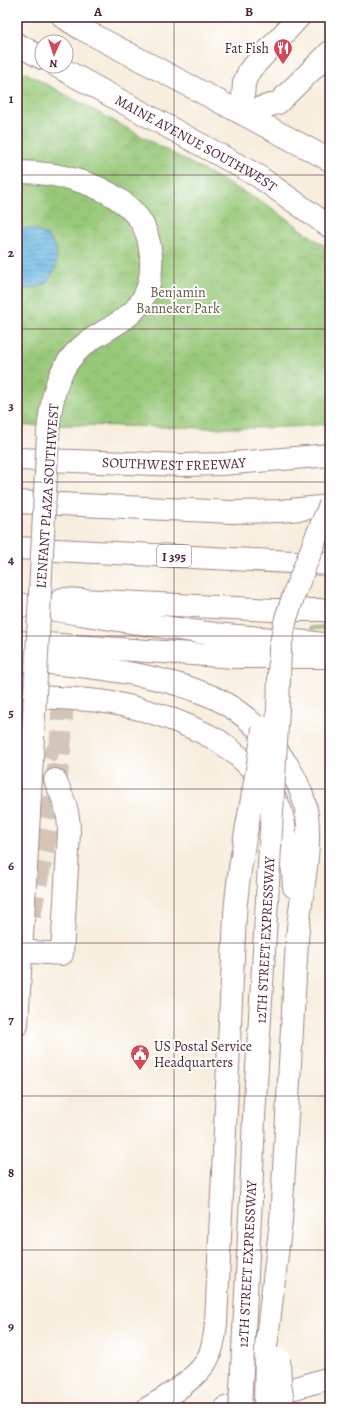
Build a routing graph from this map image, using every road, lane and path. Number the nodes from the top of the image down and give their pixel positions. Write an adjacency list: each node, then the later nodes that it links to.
1 (63, 17): 3 (main road)
2 (299, 17): 8 (main road)
3 (85, 23): 8 (main road)
4 (17, 44): 6 (main road)
5 (330, 52): 8 (main road)
6 (34, 54)
7 (72, 74): 11 (main road, MAINE AVENUE SOUTHWEST)
8 (242, 113): 9 (main road)
9 (325, 159)
10 (17, 172): 31 (main road, L'ENFANT PLAZA SOUTHWEST, bridge)
11 (330, 227)
12 (17, 452): 15 (main road)
13 (330, 455): 15 (main road, SOUTHWEST FREEWAY)
14 (17, 459): 15 (main road, SOUTHWEST FREEWAY)
15 (83, 462)
16 (17, 502): 17 (main road)
17 (330, 505): 25 (main road, 12TH STREET EXPRESSWAY, bridge)
18 (17, 548): 19 (main road, I 395)
19 (330, 564)
20 (17, 597): 22 (main road)
21 (17, 604): 24 (main road)
22 (330, 610)
23 (17, 642): 26 (main road)
24 (330, 645)
25 (280, 648): 35 (main road, bridge); 37 (main road, 12TH STREET EXPRESSWAY, bridge)
26 (330, 657)
27 (17, 660): 30 (main road)
28 (17, 696): 30 (main road)
29 (56, 780): 31 (main road)
30 (297, 938): 33 (main road)
31 (19, 951): 32 (main road, L'ENFANT PLAZA SOUTHWEST)
32 (17, 1025)
33 (281, 1221): 38 (main road, bridge); 39 (main road, bridge)
34 (330, 1378): 36 (main road)
35 (148, 1408)
36 (225, 1408)
37 (240, 1408)
38 (265, 1408)
39 (284, 1408)

